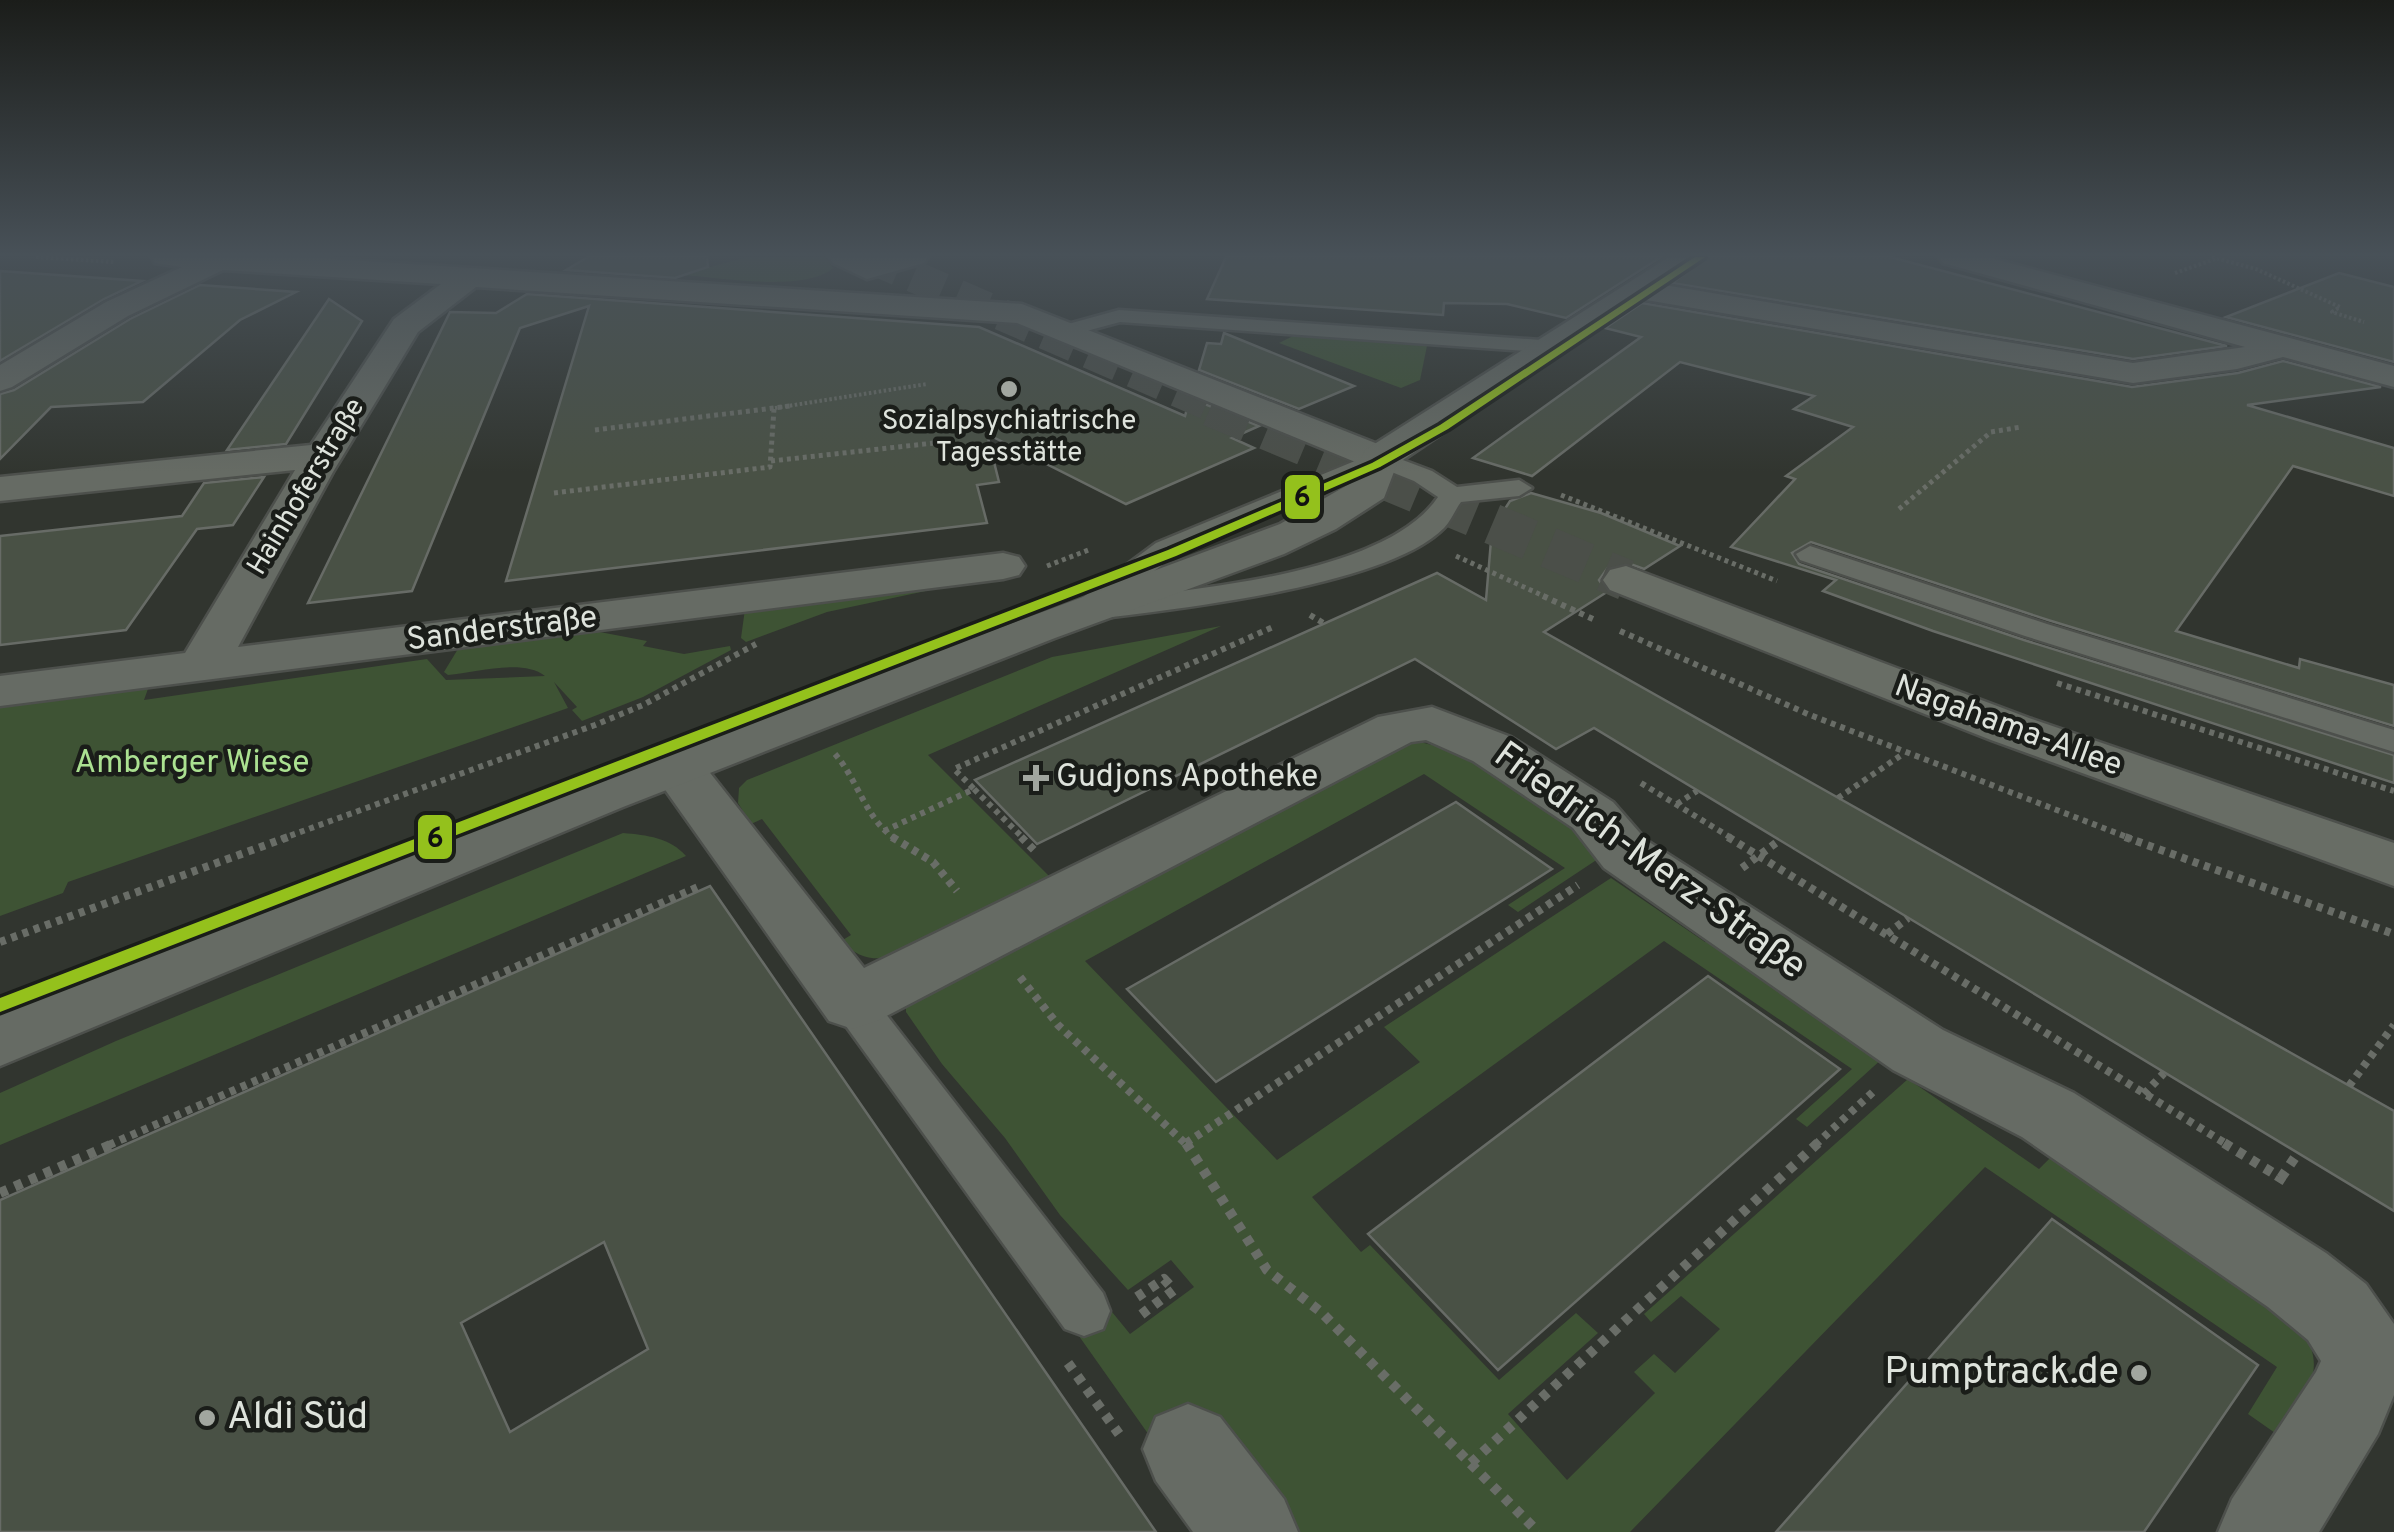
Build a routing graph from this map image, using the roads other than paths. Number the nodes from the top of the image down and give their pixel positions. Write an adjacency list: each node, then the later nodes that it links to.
1 (84, 328): 13 (street)
2 (403, 328): 14 (street, Hainhoferstraße)
3 (1064, 328): 9 (street)
4 (1073, 328): 9 (lane)
5 (1437, 328): 10 (lane)
6 (1582, 328): 10 (street)
7 (1869, 328): 11 (street)
8 (2211, 328): 11 (street)
9 (1068, 330): 15 (street)
10 (1555, 346): 15 (street)
11 (2282, 348): 12 (street)
12 (2394, 377)
13 (0, 380)
14 (323, 455): 16 (street); 22 (street, Hainhoferstraße)
15 (1379, 458): 18 (lane); 21 (street)
16 (0, 488)
17 (1519, 488): 18 (lane)
18 (1452, 495): 21 (lane)
19 (1810, 554): 24 (lane)
20 (1018, 568): 22 (street, Sanderstraße)
21 (1078, 612): 25 (street)
22 (202, 666): 23 (street, Sanderstraße)
23 (0, 691)
24 (2394, 741)
25 (677, 766): 28 (street); 29 (street)
26 (2394, 829): 27 (main road, Nagahama-Allee)
27 (2394, 865)
28 (853, 1004): 30 (lane); 33 (street, Friedrich-Merz-Straße)
29 (0, 1039)
30 (1105, 1308)
31 (1188, 1448): 32 (street)
32 (1251, 1532)
33 (2264, 1532)

